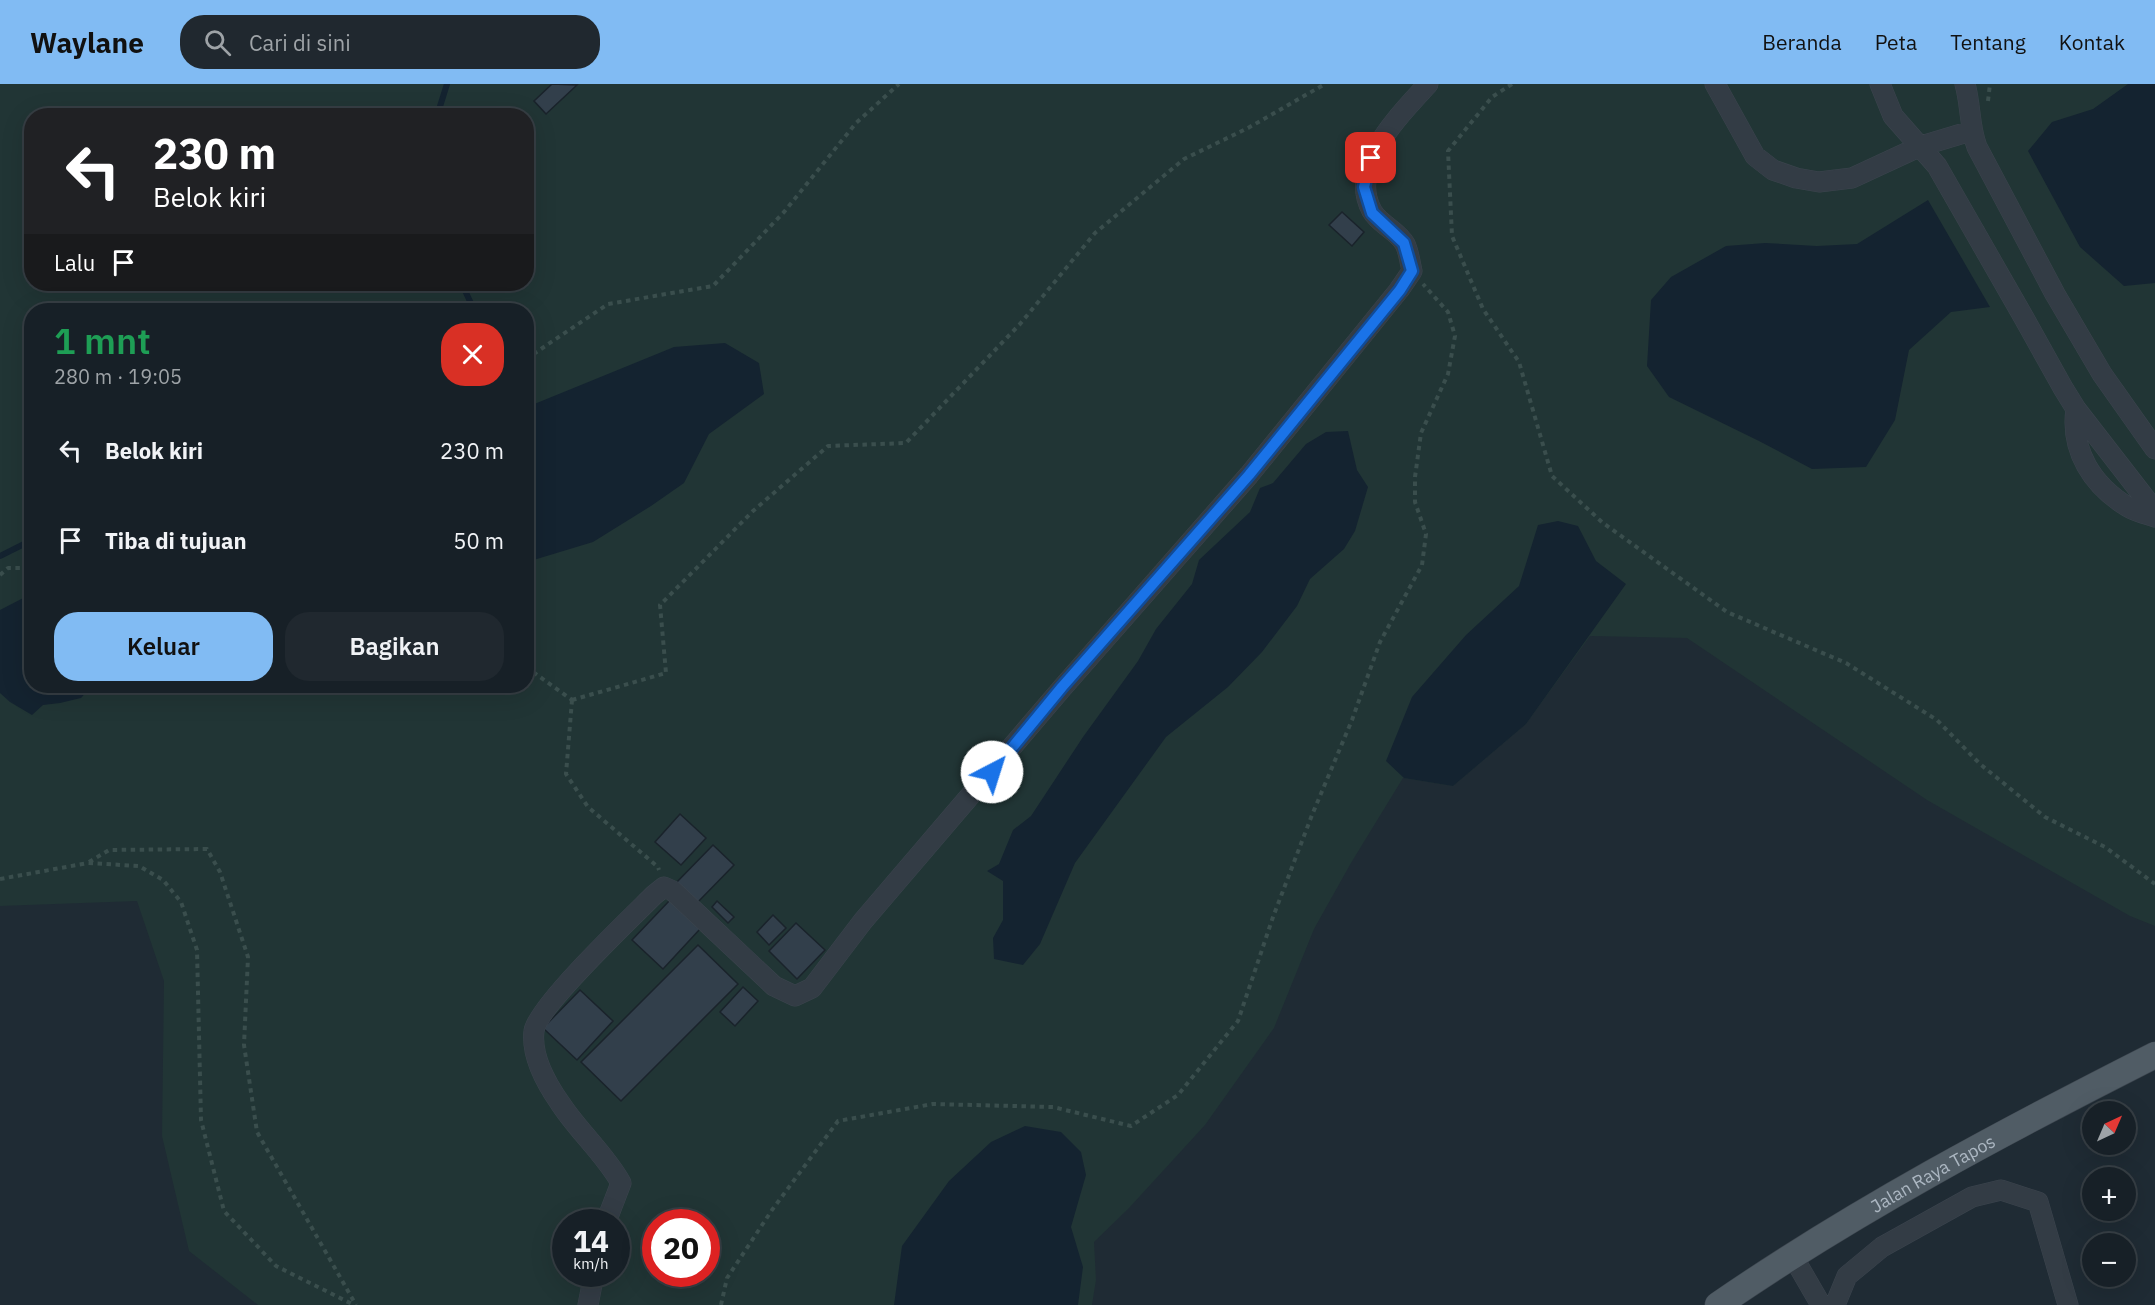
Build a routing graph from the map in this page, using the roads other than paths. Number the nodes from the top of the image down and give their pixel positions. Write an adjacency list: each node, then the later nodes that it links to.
1 (1428, 84): 12 (street)
2 (1715, 84): 6 (street)
3 (1880, 84): 6 (street)
4 (1965, 84): 5 (street)
5 (1974, 139): 6 (street); 8 (street)
6 (1921, 146): 7 (street)
7 (2076, 409): 9 (street); 10 (street)
8 (2155, 449)
9 (2155, 511)
10 (2155, 517)
11 (2155, 1055): 13 (main road, Jalan Raya Tapos)
12 (611, 1209)
13 (1790, 1256): 16 (main road, Jalan Raya Tapos); 17 (street)
14 (591, 1287): 15 (street)
15 (588, 1305)
16 (1718, 1305)
17 (1821, 1305)
18 (1835, 1305): 19 (street)
19 (2068, 1305)

